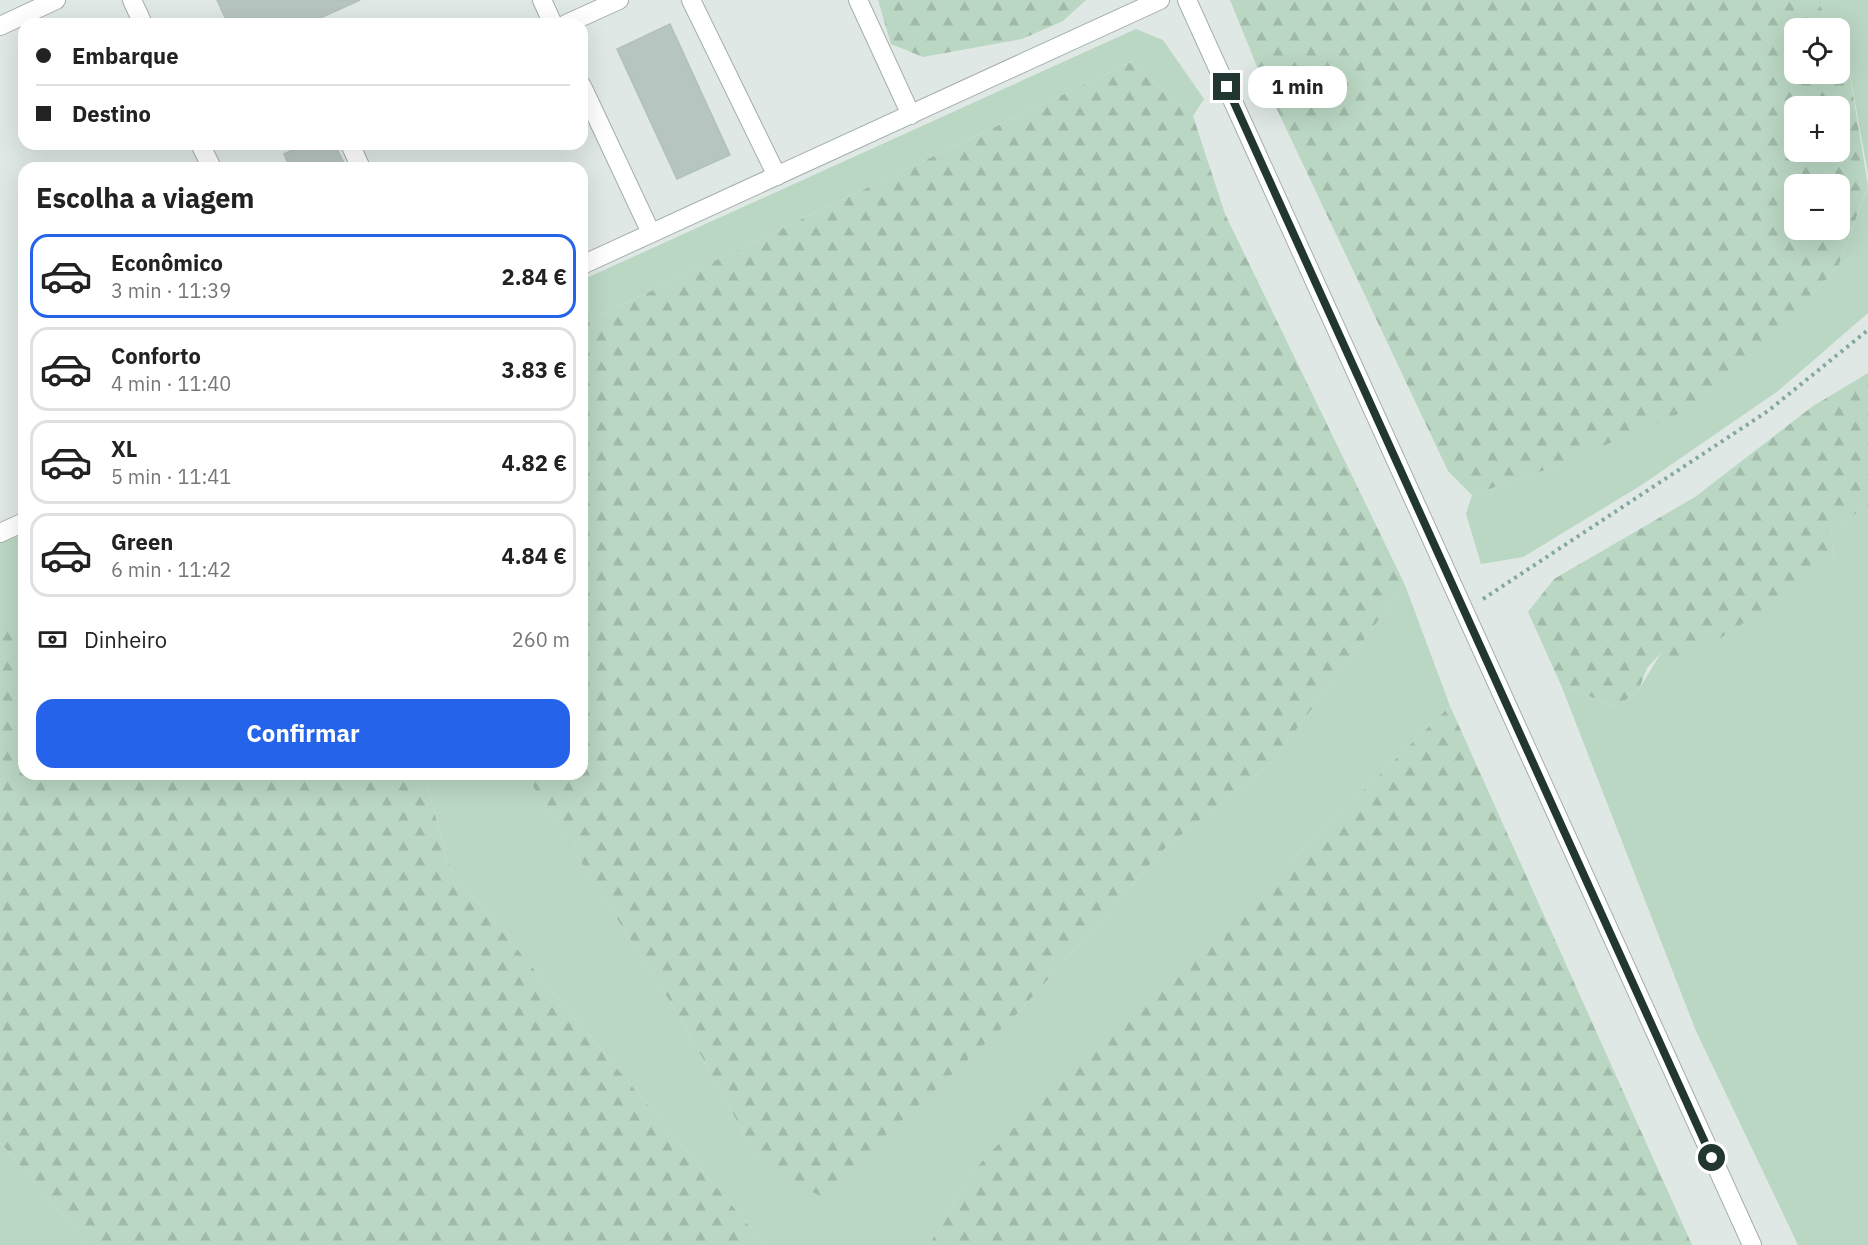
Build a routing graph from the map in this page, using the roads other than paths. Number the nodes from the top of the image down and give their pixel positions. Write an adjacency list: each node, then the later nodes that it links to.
1 (56, 0): 12 (street)
2 (132, 0): 9 (street)
3 (542, 0): 10 (street)
4 (619, 0): 11 (street)
5 (691, 0): 15 (street)
6 (858, 0): 14 (street)
7 (1160, 0): 14 (street)
8 (1187, 0): 20 (street)
9 (140, 18)
10 (550, 18)
11 (579, 18)
12 (0, 26)
13 (588, 99): 16 (street)
14 (911, 115): 15 (street)
15 (777, 176): 16 (street)
16 (651, 233): 17 (street)
17 (588, 262)
18 (18, 525): 19 (street)
19 (0, 533)
20 (1752, 1245)

